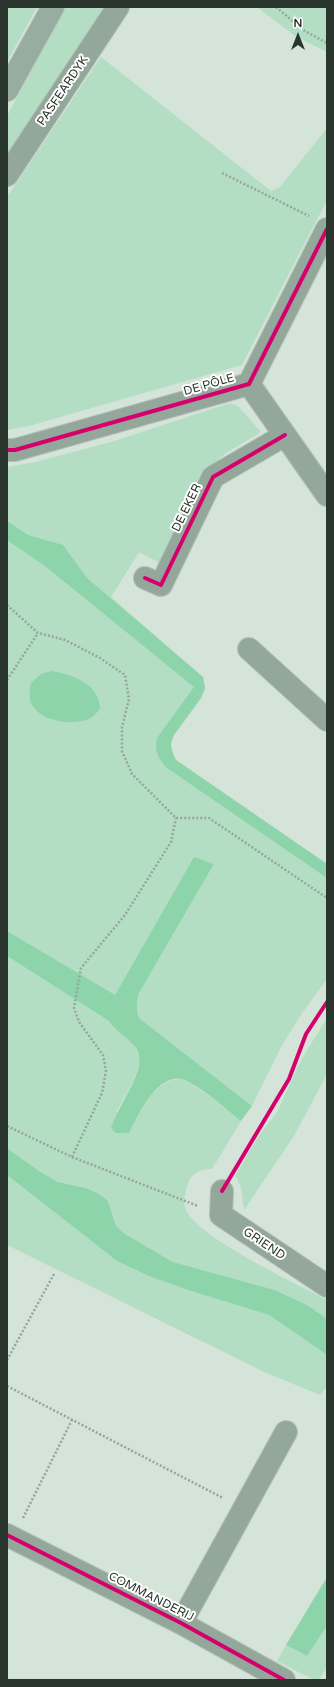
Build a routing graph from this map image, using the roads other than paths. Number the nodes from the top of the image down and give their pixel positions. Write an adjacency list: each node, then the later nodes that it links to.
1 (53, 7): 3 (main road)
2 (118, 7): 4 (street, PASFEARDYK)
3 (7, 90)
4 (7, 175)
5 (320, 224): 6 (street, DE PÔLE)
6 (249, 384): 7 (street); 8 (street, DE PÔLE)
7 (285, 435): 9 (street); 10 (street, DE EKER)
8 (7, 450)
9 (327, 495)
10 (145, 578)
11 (249, 649): 12 (street)
12 (327, 720)
13 (222, 1191): 14 (street, GRIEND)
14 (327, 1286)
15 (286, 1432): 17 (street, COMMANDERIJ)
16 (10, 1536): 17 (street, COMMANDERIJ)
17 (181, 1623): 18 (street, COMMANDERIJ)
18 (284, 1680)

